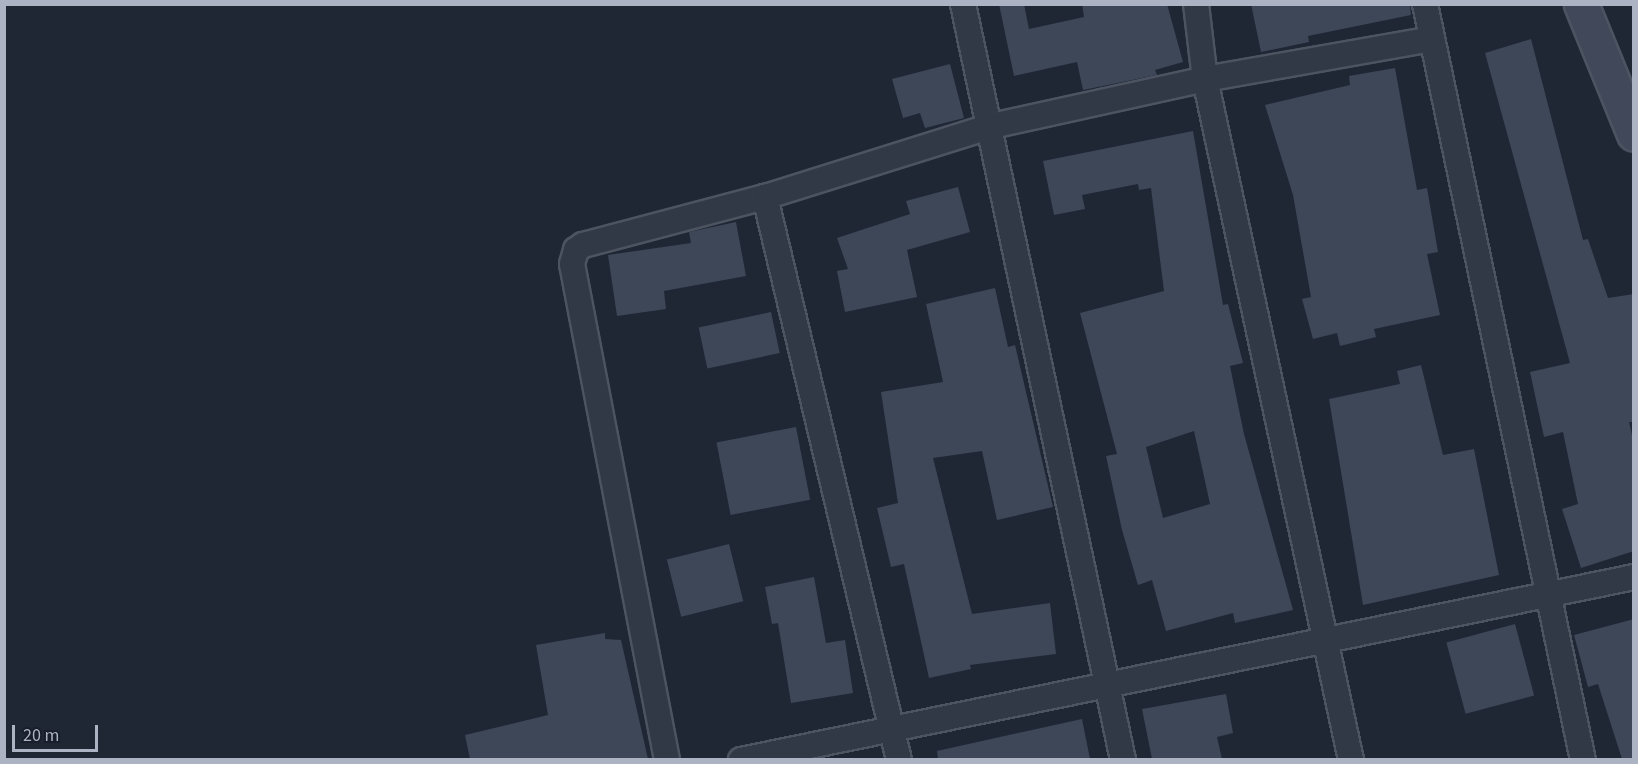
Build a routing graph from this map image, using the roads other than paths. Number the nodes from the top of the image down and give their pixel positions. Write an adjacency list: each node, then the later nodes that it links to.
1 (963, 4): 7 (street)
2 (1196, 4): 6 (street)
3 (1425, 4): 5 (street)
4 (1581, 4): 8 (main road)
5 (1432, 39): 6 (street); 11 (street)
6 (1205, 79): 7 (street); 12 (street)
7 (992, 126): 9 (street); 13 (street)
8 (1634, 134)
9 (765, 197): 14 (street); 15 (street)
10 (1634, 577): 11 (street)
11 (1546, 592): 12 (street); 20 (street)
12 (1328, 637): 13 (street); 19 (street)
13 (1107, 684): 14 (street); 18 (street)
14 (892, 728): 16 (street); 17 (street)
15 (667, 759)
16 (741, 759)
17 (899, 759)
18 (1123, 759)
19 (1352, 759)
20 (1583, 759)

